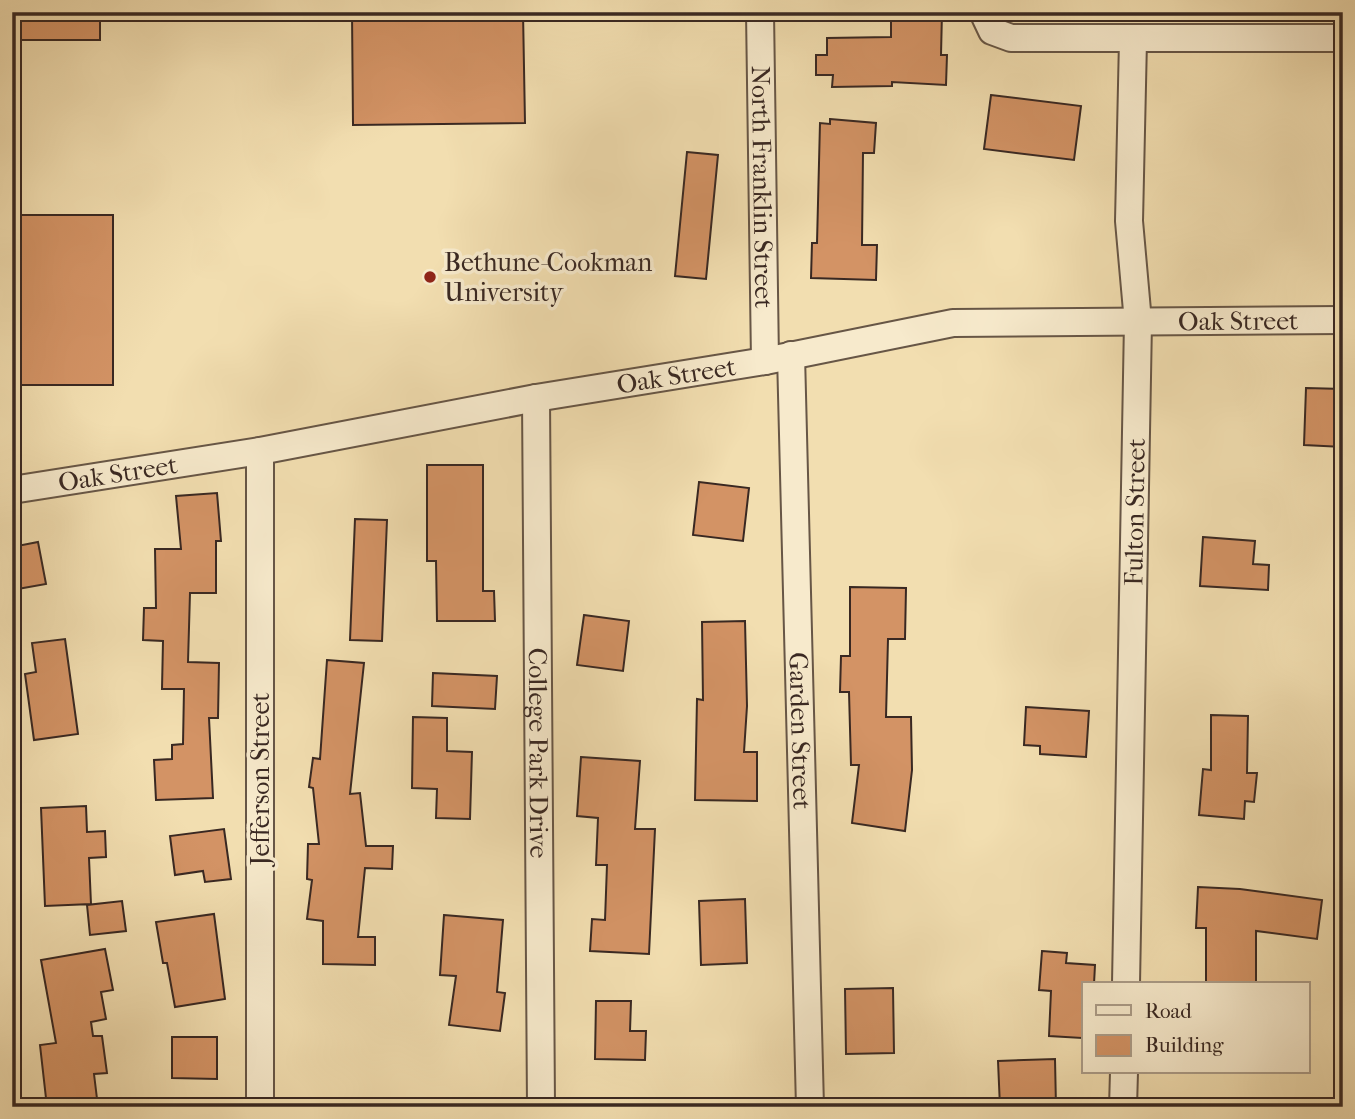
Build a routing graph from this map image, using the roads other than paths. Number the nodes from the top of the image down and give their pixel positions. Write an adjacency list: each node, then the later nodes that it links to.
1 (760, 12): 7 (street, North Franklin Street)
2 (988, 22): 4 (street)
3 (1343, 38): 4 (street)
4 (1133, 40): 6 (street, Fulton Street)
5 (1343, 320): 6 (street, Oak Street)
6 (1138, 322): 7 (street, Oak Street); 11 (street, Fulton Street)
7 (778, 358): 8 (street, Oak Street); 15 (street, Garden Street)
8 (536, 398): 9 (street, Oak Street); 14 (street, College Park Drive)
9 (260, 451): 10 (street, Oak Street); 13 (street, Jefferson Street)
10 (12, 490)
11 (1126, 982)
12 (1124, 1074): 16 (street)
13 (260, 1107)
14 (541, 1107)
15 (810, 1107)
16 (1123, 1107)

